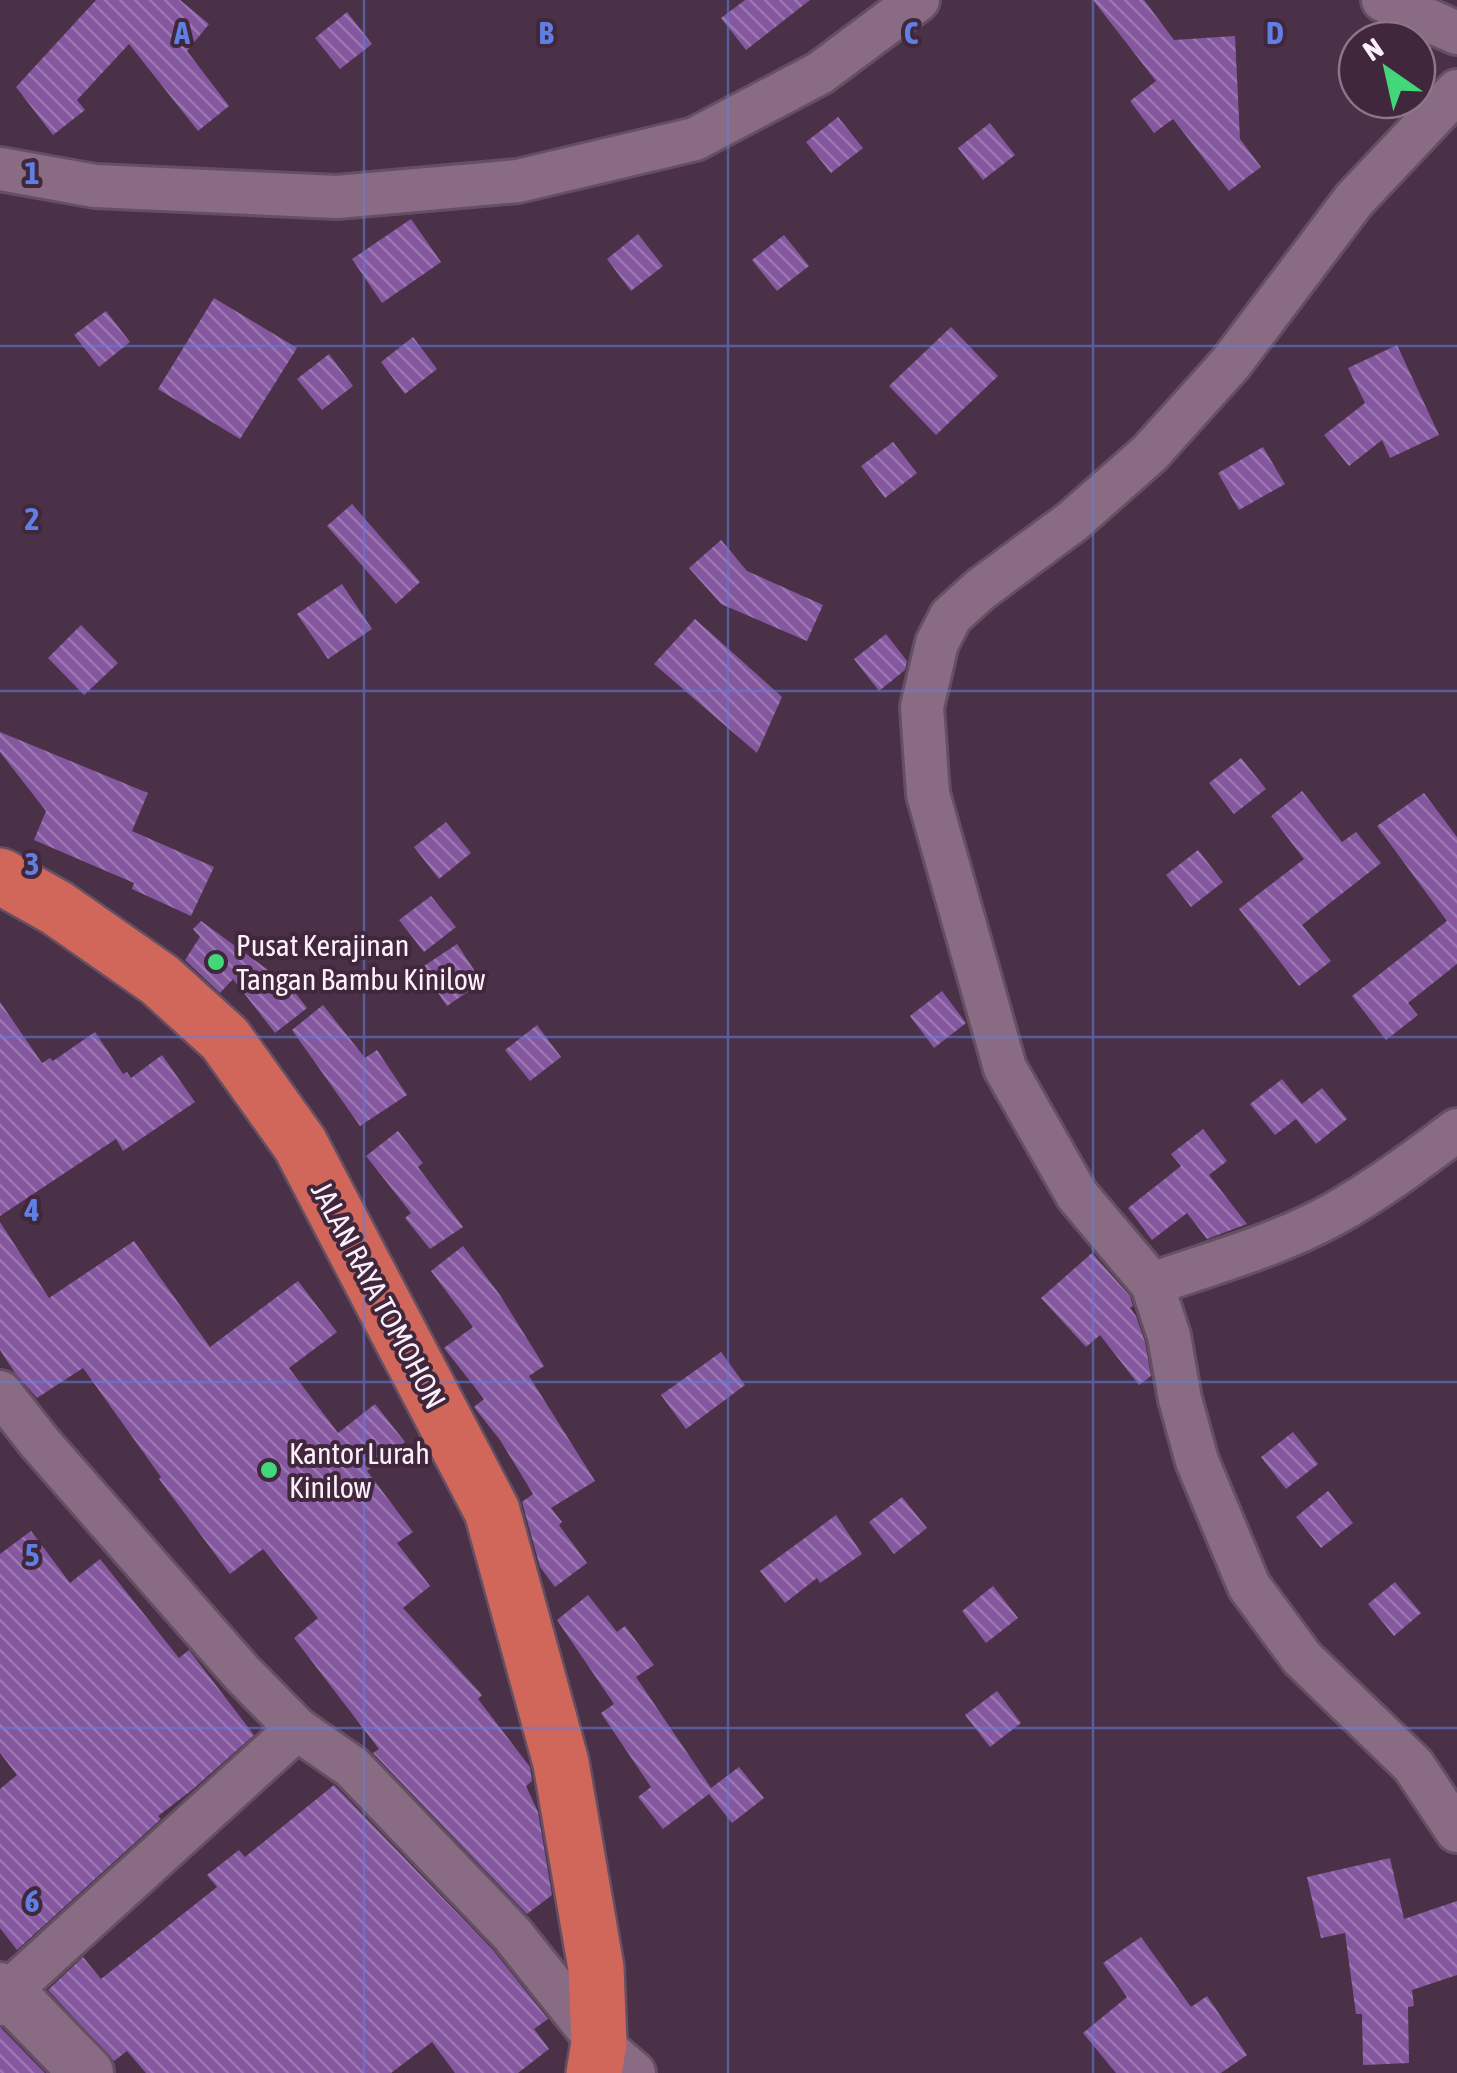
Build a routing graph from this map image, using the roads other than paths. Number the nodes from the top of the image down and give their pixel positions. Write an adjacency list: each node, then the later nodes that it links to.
1 (918, 0): 5 (street)
2 (1383, 0): 3 (street)
3 (1457, 32)
4 (1457, 91): 8 (street)
5 (0, 169)
6 (0, 876): 13 (highway, JALAN RAYA TOMOHON)
7 (1457, 1130): 8 (street)
8 (1152, 1284): 11 (street)
9 (0, 1392): 10 (street)
10 (297, 1729): 12 (street); 13 (street)
11 (1457, 1830)
12 (2, 1992): 14 (street)
13 (609, 2063)
14 (87, 2073)

